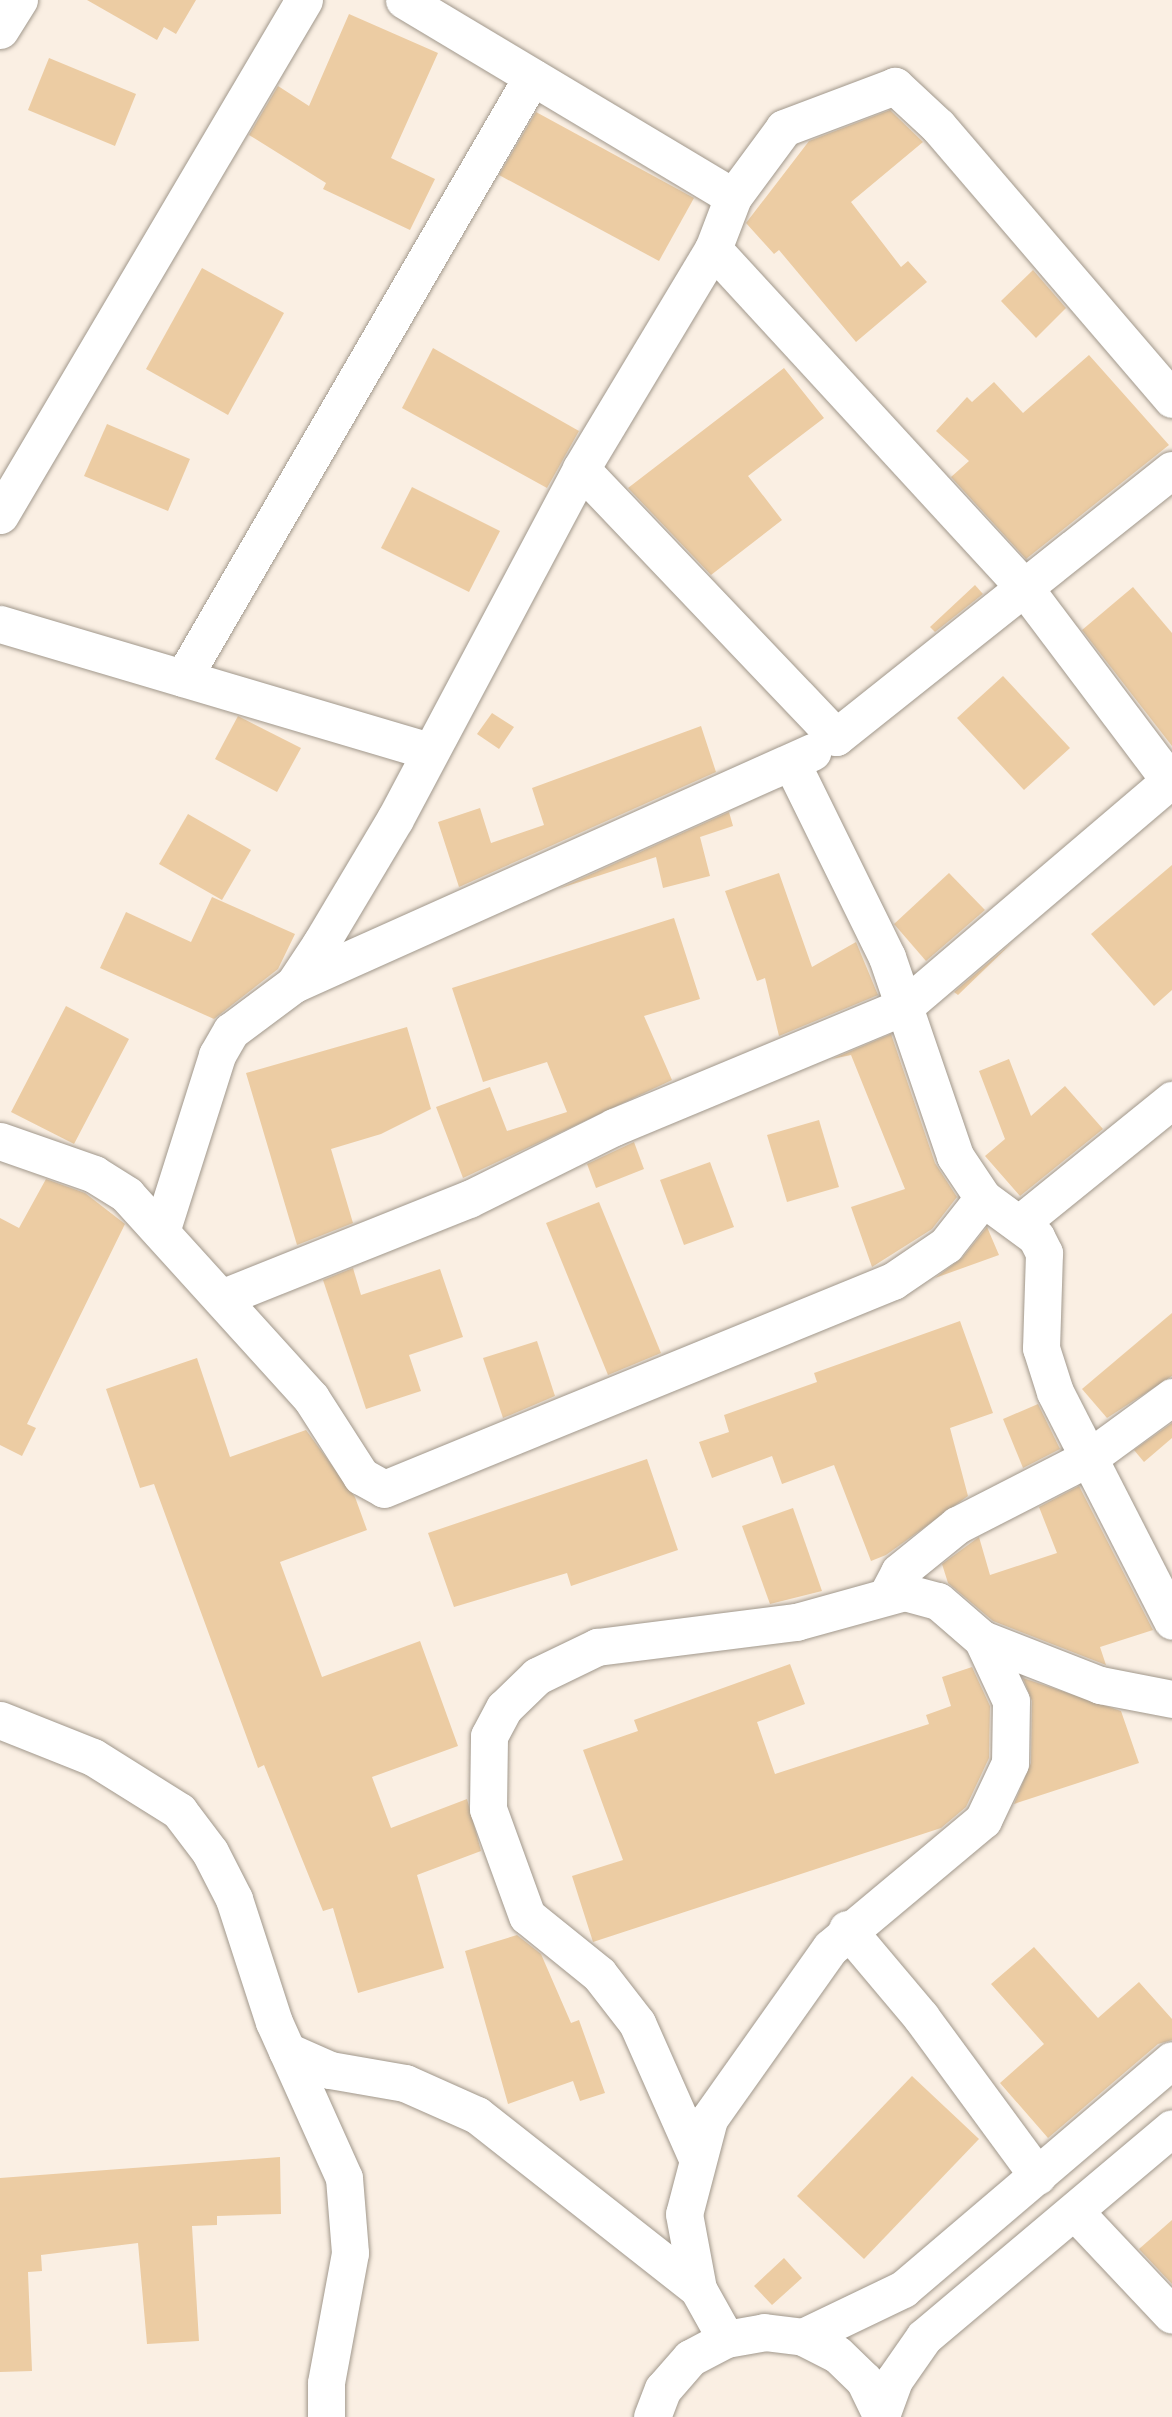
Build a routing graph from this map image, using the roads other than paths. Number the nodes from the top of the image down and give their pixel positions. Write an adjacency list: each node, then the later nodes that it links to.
1 (19, 0): 4 (street)
2 (304, 0): 11 (street)
3 (404, 0): 5 (street)
4 (0, 30)
5 (532, 77): 6 (street); 14 (street)
6 (733, 197): 7 (street); 8 (street)
7 (713, 249): 9 (street); 12 (street)
8 (1172, 399)
9 (581, 469): 15 (street); 16 (street)
10 (1172, 470): 12 (street)
11 (0, 515)
12 (1023, 586): 15 (street); 18 (street)
13 (0, 624): 14 (street)
14 (183, 678): 16 (street)
15 (836, 737): 17 (street)
16 (426, 750): 19 (street)
17 (792, 764): 19 (street); 20 (street)
18 (1171, 781): 20 (street)
19 (294, 984): 25 (street)
20 (905, 1006): 23 (street); 26 (street)
21 (1172, 1100): 24 (street)
22 (0, 1141): 25 (street)
23 (983, 1198): 24 (street); 26 (street)
24 (1020, 1223): 28 (street)
25 (161, 1232): 26 (street)
26 (221, 1298)
27 (1172, 1397): 28 (street)
28 (1090, 1457): 29 (street); 30 (street)
29 (887, 1595): 31 (street); 38 (street)
30 (1172, 1621)
31 (982, 1639): 32 (street); 34 (street)
32 (1172, 1699)
33 (6, 1729): 35 (street)
34 (847, 1929): 38 (street); 39 (street)
35 (287, 2051): 41 (street); 46 (street)
36 (1172, 2060): 39 (street)
37 (1172, 2128): 40 (street)
38 (696, 2156): 41 (street)
39 (1038, 2176): 43 (street)
40 (1075, 2213): 42 (street); 45 (street)
41 (698, 2289): 44 (street)
42 (1172, 2315)
43 (803, 2337): 44 (street); 45 (street)
44 (726, 2339): 47 (street)
45 (882, 2415)
46 (326, 2417)
47 (652, 2417)

